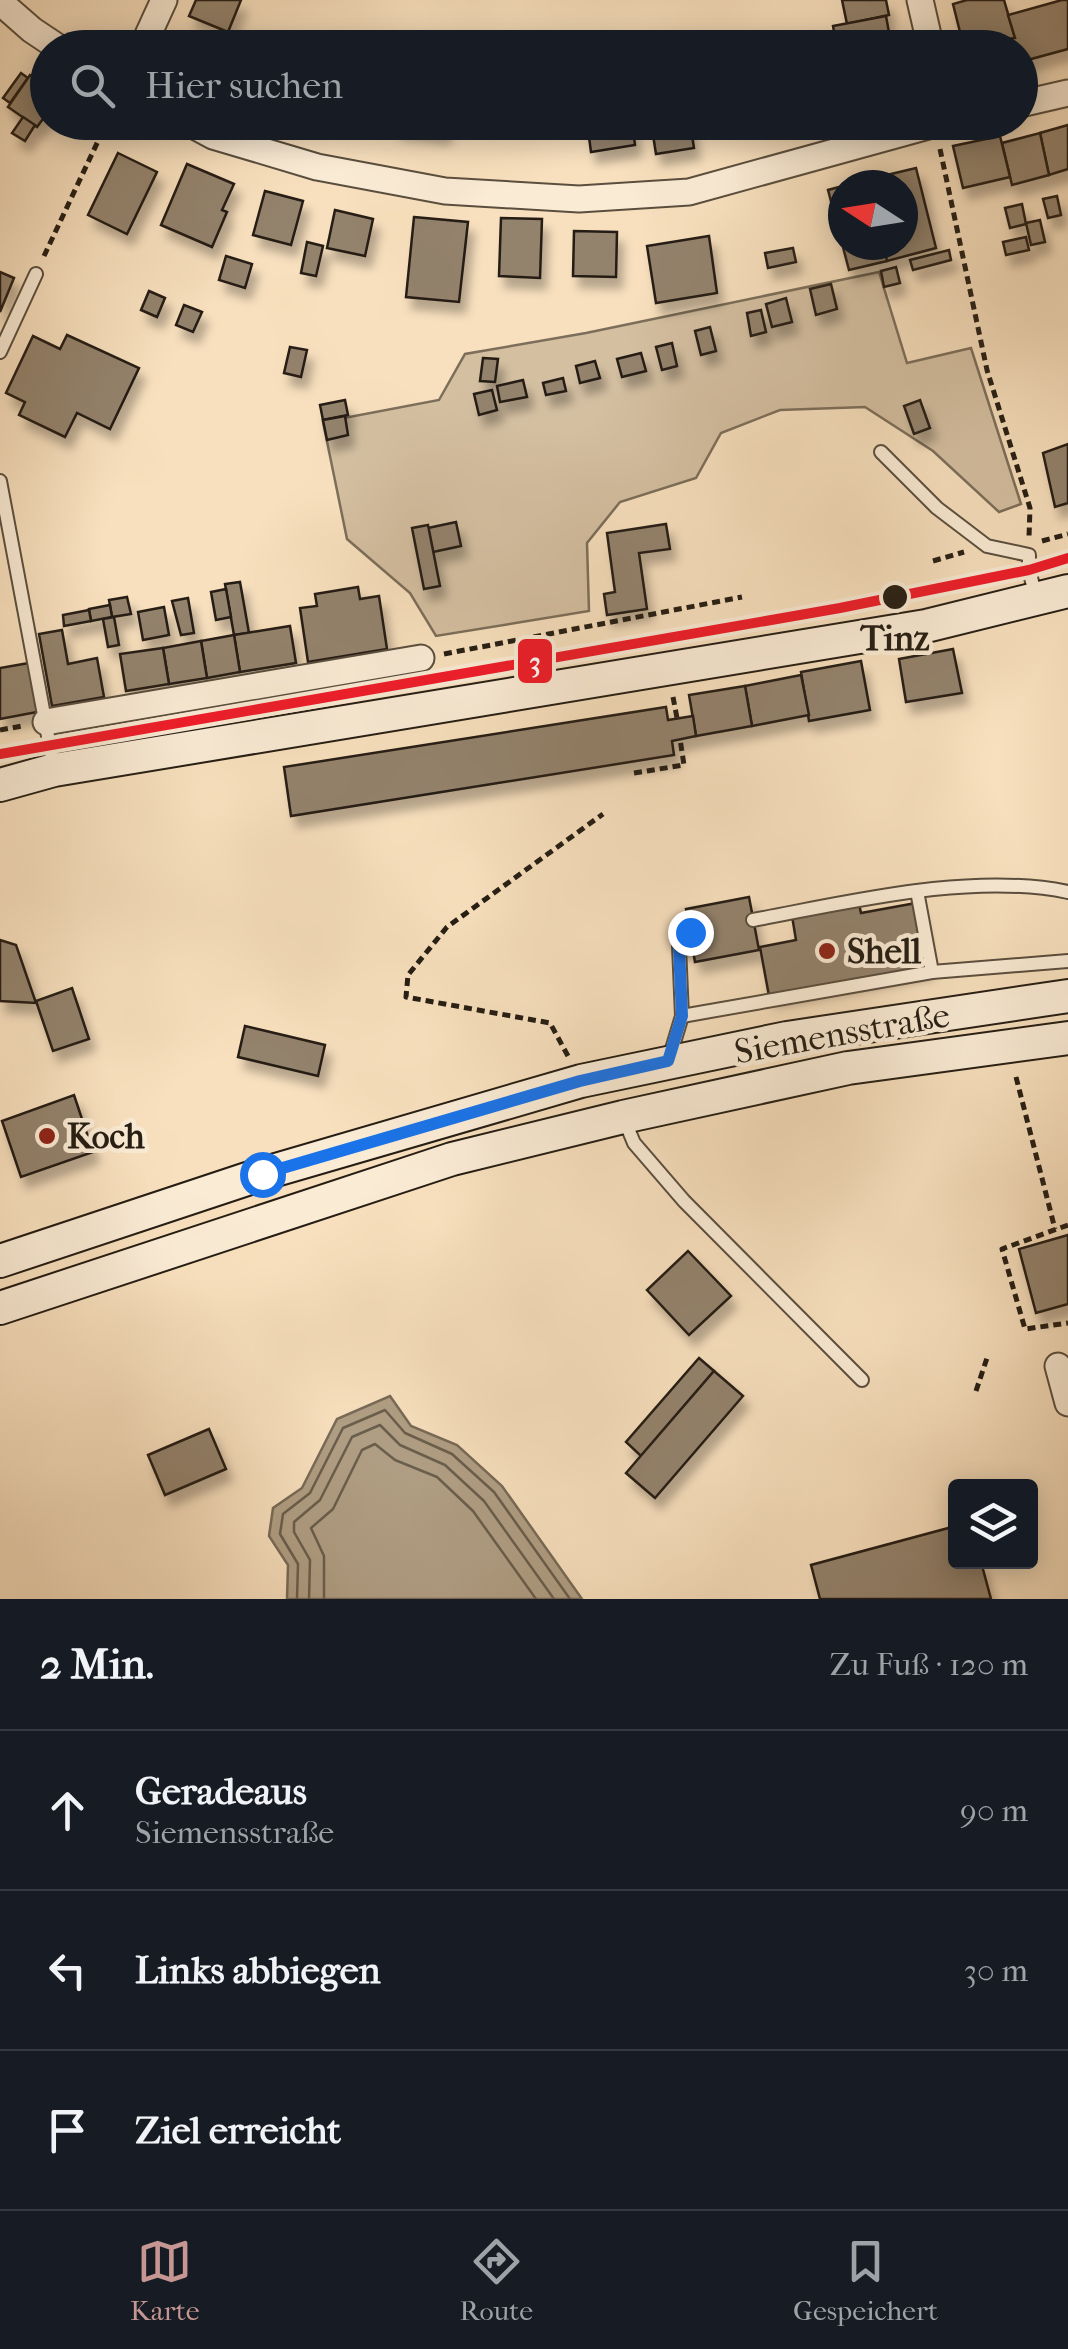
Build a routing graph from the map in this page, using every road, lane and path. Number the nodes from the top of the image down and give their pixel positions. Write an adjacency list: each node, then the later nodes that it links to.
1 (164, 0): 5 (street)
2 (920, 0): 6 (street)
3 (0, 2): 4 (street)
4 (32, 30)
5 (150, 30)
6 (927, 30)
7 (1068, 92): 8 (street)
8 (1038, 100)
9 (99, 140): 13 (path)
10 (226, 140): 11 (street)
11 (911, 140)
12 (942, 140): 17 (path)
13 (36, 274): 14 (lane)
14 (0, 352)
15 (880, 452): 18 (lane)
16 (0, 481): 21 (lane)
17 (1068, 534)
18 (1052, 596): 23 (main road)
19 (742, 598): 20 (path)
20 (421, 658): 21 (street)
21 (46, 722): 23 (lane)
22 (680, 740): 24 (path)
23 (54, 770): 25 (main road)
24 (634, 773)
25 (0, 785)
26 (603, 814): 38 (path)
27 (918, 890): 28 (lane); 29 (lane); 32 (lane)
28 (1068, 892)
29 (753, 920)
30 (690, 932): 34 (lane)
31 (1068, 960): 32 (lane)
32 (932, 972): 34 (lane)
33 (1068, 996): 36 (main road, Siemensstraße)
34 (682, 1016): 36 (lane)
35 (1068, 1038): 39 (main road, Siemensstraße)
36 (668, 1061): 38 (main road, Siemensstraße)
37 (1014, 1070): 41 (path)
38 (580, 1081): 42 (main road, Siemensstraße)
39 (623, 1117): 43 (main road, Siemensstraße); 47 (lane)
40 (1068, 1225): 41 (path)
41 (1055, 1229): 44 (path)
42 (0, 1261)
43 (0, 1308)
44 (1068, 1323)
45 (988, 1354): 48 (path)
46 (1058, 1366): 49 (street)
47 (862, 1380)
48 (976, 1391)
49 (1068, 1404)

